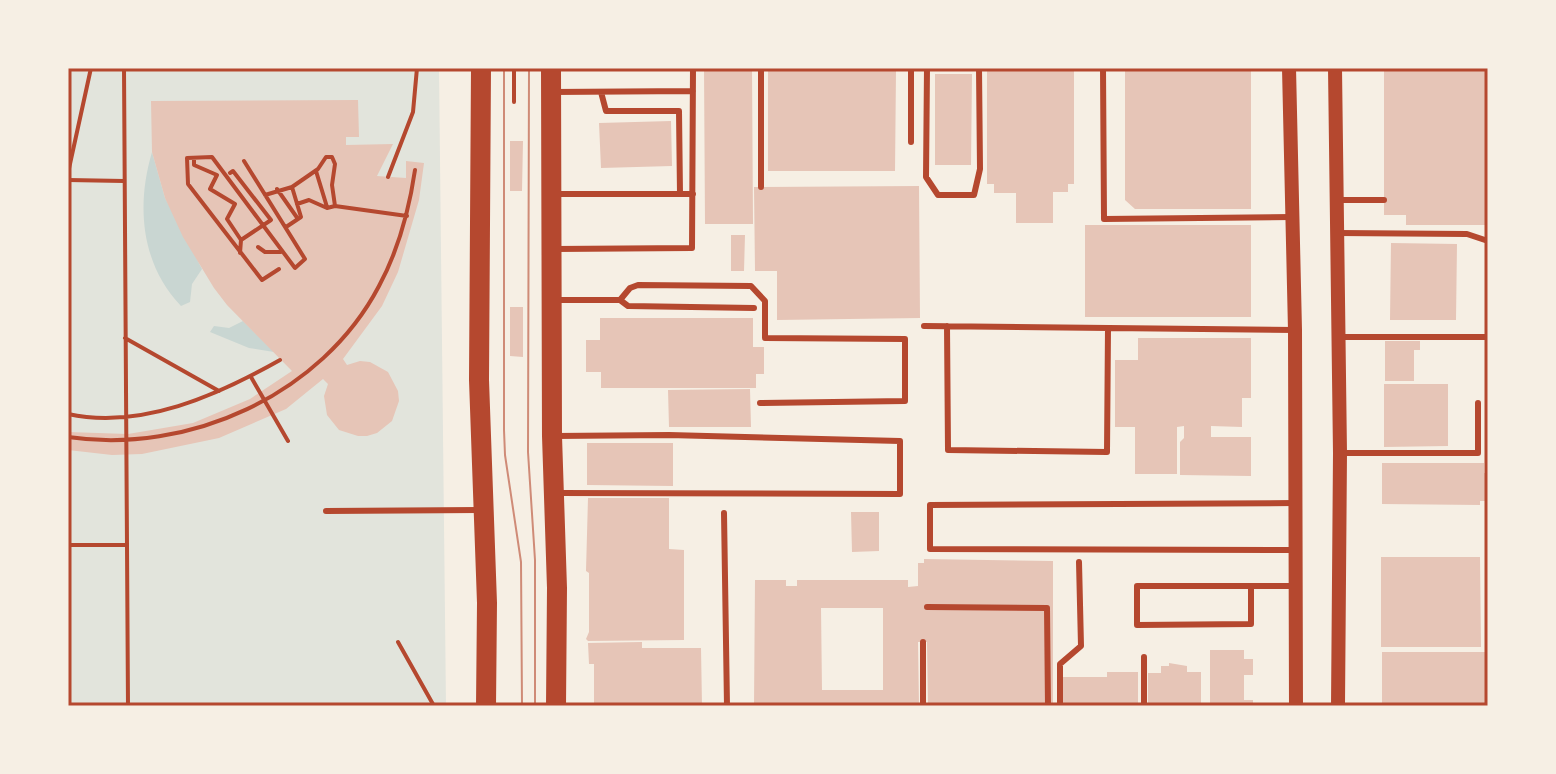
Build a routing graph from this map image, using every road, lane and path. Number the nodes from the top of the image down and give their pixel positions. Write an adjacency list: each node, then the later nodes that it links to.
1 (91, 68): 24 (path)
2 (124, 68): 28 (path)
3 (417, 68): 26 (path)
4 (481, 68): 76 (main road)
5 (514, 68): 18 (path)
6 (551, 68): 16 (main road)
7 (693, 68): 15 (lane)
8 (761, 68): 30 (lane)
9 (911, 68): 19 (lane)
10 (927, 68): 11 (lane)
11 (979, 68)
12 (1103, 68): 42 (lane)
13 (1289, 68): 42 (street)
14 (1335, 68): 36 (street)
15 (693, 91): 17 (lane); 34 (lane)
16 (551, 92): 17 (lane); 32 (main road)
17 (601, 92): 33 (lane)
18 (514, 102)
19 (911, 142)
20 (194, 158): 46 (path); 50 (path); 51 (path)
21 (244, 161): 35 (path)
22 (415, 170): 41 (path)
23 (316, 171): 29 (path); 39 (path); 40 (path)
24 (68, 173)
25 (230, 173): 46 (path)
26 (388, 177)
27 (68, 180): 28 (path)
28 (124, 181): 62 (path)
29 (292, 187): 31 (path); 38 (path)
30 (761, 187)
31 (277, 189): 35 (path); 43 (path)
32 (551, 194): 33 (lane); 49 (main road)
33 (680, 194): 34 (lane)
34 (693, 194): 49 (lane)
35 (265, 195): 44 (path)
36 (1338, 200): 37 (lane); 45 (street)
37 (1384, 200)
38 (297, 204): 40 (path); 43 (path)
39 (335, 206): 40 (path); 41 (path)
40 (327, 208)
41 (407, 216): 71 (path)
42 (1292, 217): 59 (street)
43 (298, 219): 44 (path)
44 (286, 227): 50 (path)
45 (1338, 233): 47 (lane); 60 (street)
46 (241, 240): 51 (path)
47 (1488, 241)
48 (258, 247): 50 (path)
49 (550, 249): 53 (main road)
50 (281, 252)
51 (240, 253): 52 (path)
52 (279, 269)
53 (550, 299): 54 (lane); 70 (main road)
54 (620, 300): 55 (lane); 66 (lane)
55 (754, 308)
56 (924, 326): 57 (lane)
57 (947, 326): 58 (lane); 58 (lane)
58 (1108, 328): 59 (lane)
59 (1295, 330): 75 (street)
60 (1339, 337): 61 (lane); 73 (street)
61 (1488, 337)
62 (125, 338): 65 (path); 69 (path)
63 (280, 360): 64 (path)
64 (251, 377): 65 (path); 72 (path)
65 (219, 391): 69 (path)
66 (760, 403)
67 (1478, 403): 73 (lane)
68 (68, 414): 69 (path)
69 (126, 417): 80 (path)
70 (552, 436): 74 (main road); 74 (lane)
71 (68, 437)
72 (288, 441)
73 (1340, 453): 99 (street)
74 (554, 493): 92 (main road)
75 (1295, 503): 81 (street); 81 (lane)
76 (483, 510): 77 (lane); 91 (main road)
77 (326, 511)
78 (724, 513): 93 (lane)
79 (68, 545): 80 (path)
80 (127, 545): 89 (path)
81 (1295, 550): 84 (street)
82 (1079, 562): 96 (lane)
83 (1251, 586): 83 (lane); 84 (lane)
84 (1296, 586): 98 (street)
85 (927, 607): 95 (lane)
86 (398, 642): 90 (path)
87 (923, 642): 94 (lane)
88 (1144, 657): 97 (lane)
89 (128, 706)
90 (434, 706)
91 (486, 706)
92 (556, 706)
93 (727, 706)
94 (923, 706)
95 (1048, 706)
96 (1060, 706)
97 (1144, 706)
98 (1296, 706)
99 (1338, 706)

